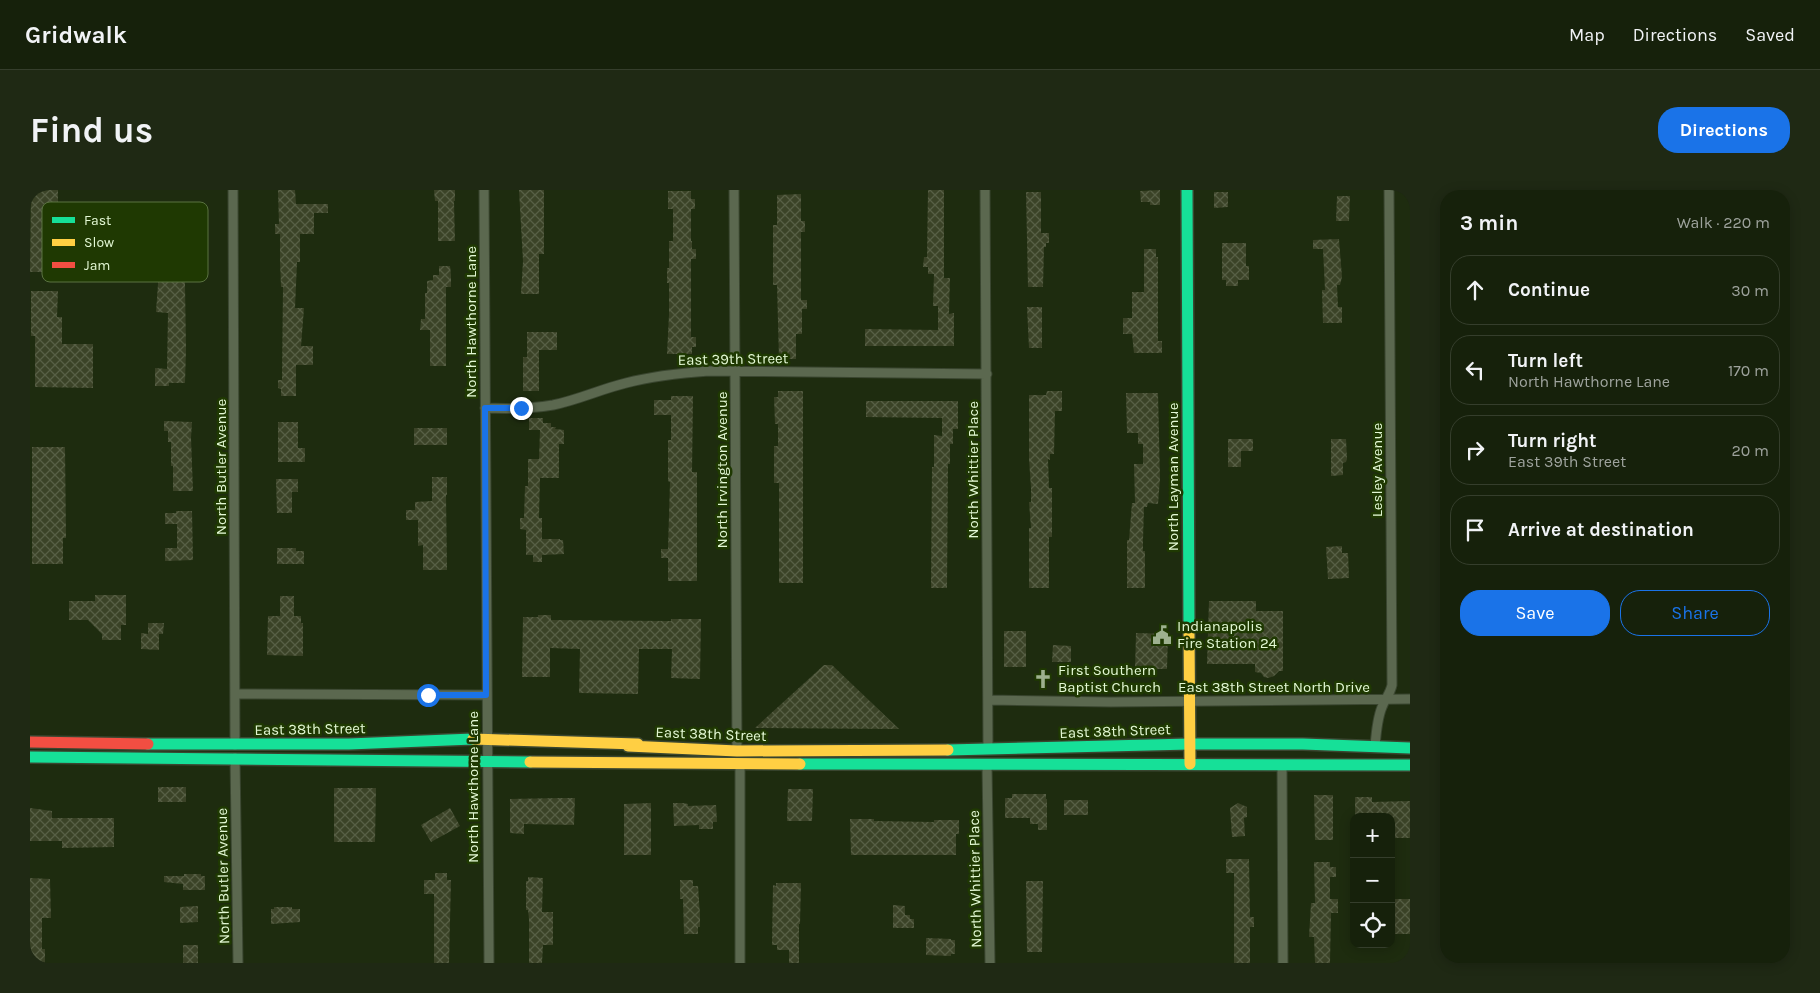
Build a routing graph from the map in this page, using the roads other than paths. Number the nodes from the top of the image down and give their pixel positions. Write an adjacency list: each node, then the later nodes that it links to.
1 (234, 190): 10 (street, North Butler Avenue)
2 (484, 190): 9 (street, North Hawthorne Lane)
3 (734, 190): 7 (street, North Irvington Avenue)
4 (985, 190): 8 (street, North Whittier Place)
5 (1187, 190): 15 (main road, North Layman Avenue)
6 (1389, 190): 14 (street, Lesley Avenue)
7 (735, 371): 8 (street, East 39th Street); 9 (street, East 39th Street); 23 (street, North Irvington Avenue)
8 (987, 374): 13 (street, North Whittier Place)
9 (485, 408): 11 (street, North Hawthorne Lane)
10 (236, 694): 11 (street); 19 (street, North Butler Avenue)
11 (486, 695): 16 (street, North Hawthorne Lane)
12 (1410, 699): 14 (street, East 38th Street North Drive)
13 (988, 700): 15 (street, East 38th Street North Drive); 22 (street, North Whittier Place)
14 (1386, 700): 15 (street, East 38th Street North Drive); 20 (street, Lesley Avenue)
15 (1190, 701): 18 (main road, North Layman Avenue)
16 (486, 739): 19 (main road, East 38th Street); 23 (main road, East 38th Street); 26 (street, North Hawthorne Lane)
17 (30, 742): 19 (main road, East 38th Street)
18 (1190, 744): 20 (main road, East 38th Street); 22 (main road, East 38th Street); 28 (main road, North Layman Avenue)
19 (235, 745)
20 (1376, 747): 21 (main road, East 38th Street)
21 (1410, 748)
22 (988, 749): 23 (main road, East 38th Street)
23 (736, 751)
24 (30, 757): 25 (main road, East 38th Street)
25 (235, 758): 26 (main road, East 38th Street); 32 (street, North Butler Avenue)
26 (486, 762): 27 (main road, East 38th Street); 33 (street, North Hawthorne Lane)
27 (740, 764): 29 (main road, East 38th Street); 34 (street)
28 (1190, 764): 29 (main road, East 38th Street); 30 (main road, East 38th Street)
29 (987, 765): 35 (street, North Whittier Place)
30 (1282, 765): 31 (main road, East 38th Street); 36 (street)
31 (1410, 765)
32 (238, 963)
33 (488, 963)
34 (740, 963)
35 (990, 963)
36 (1283, 963)

